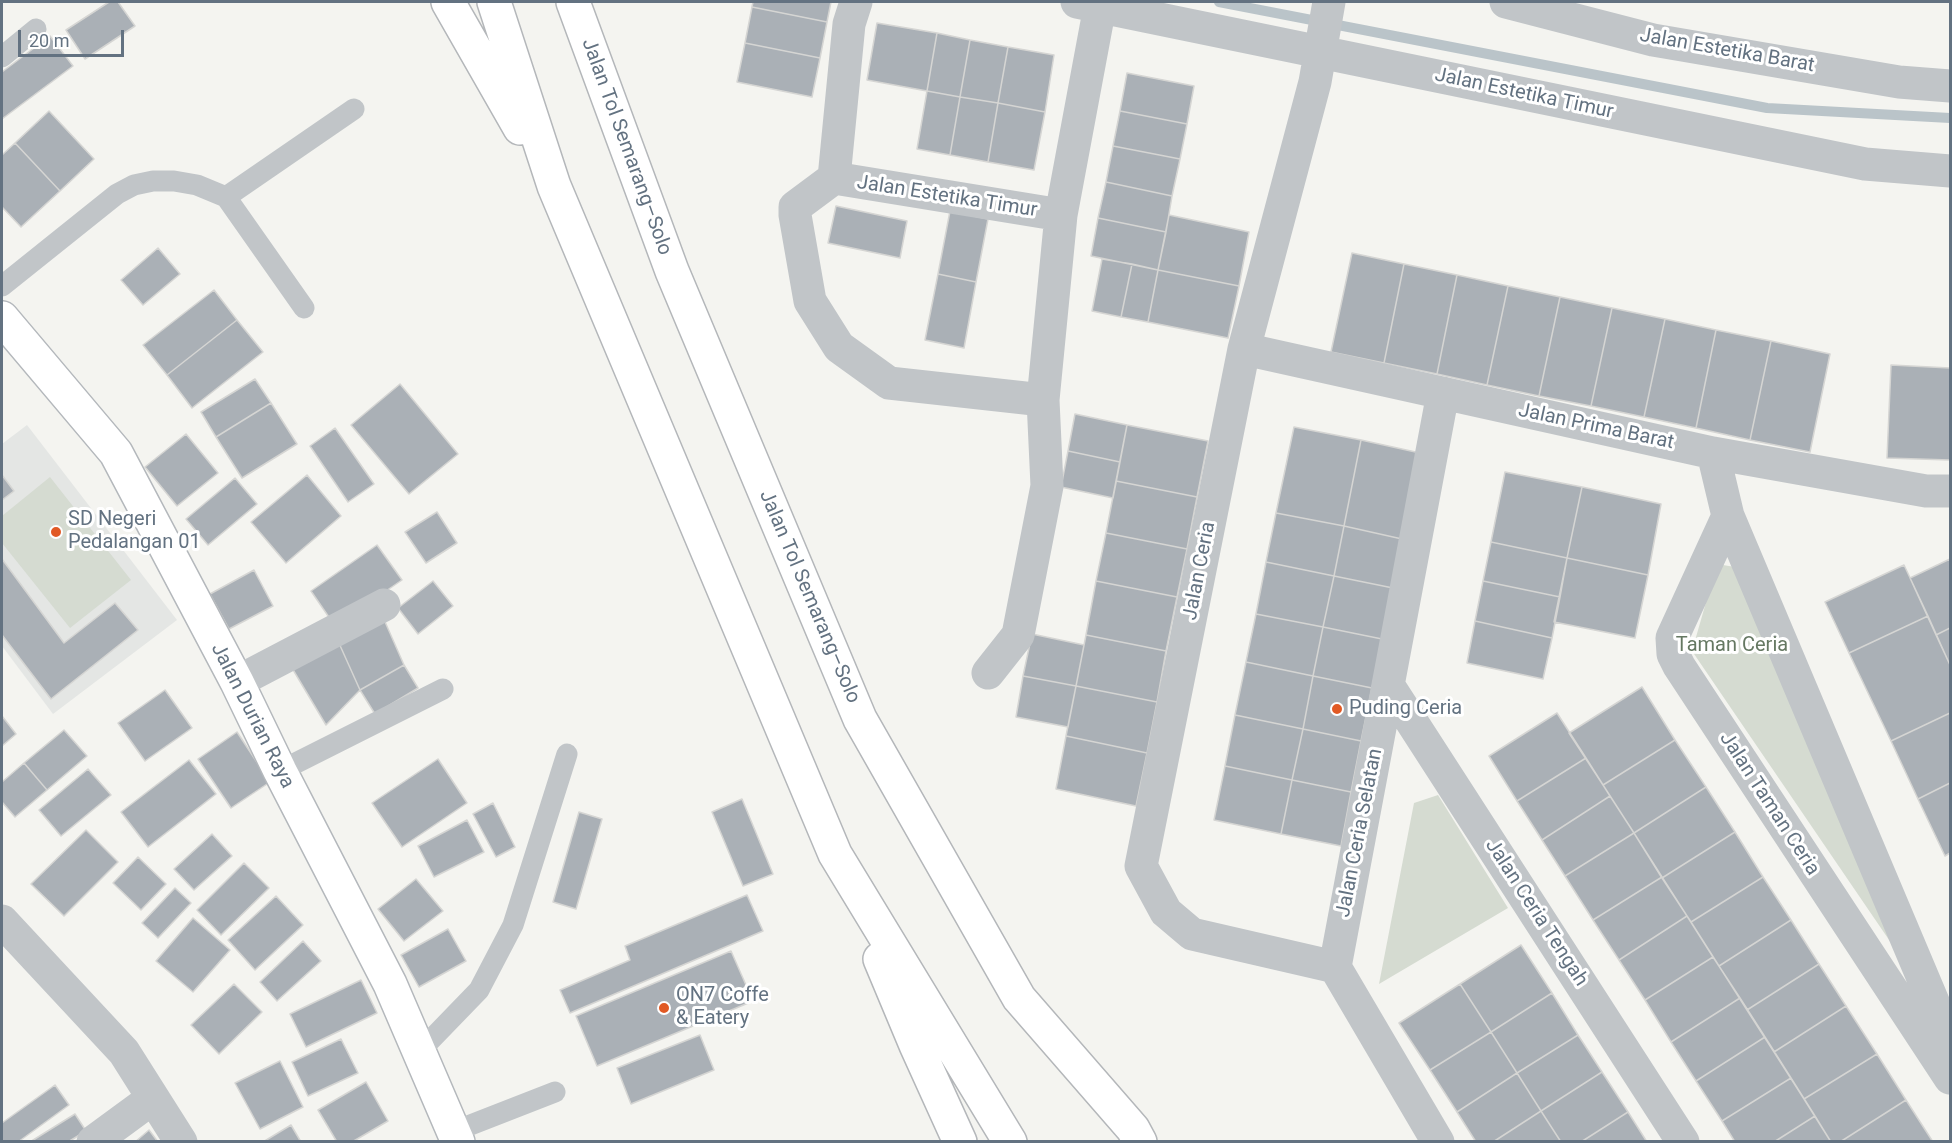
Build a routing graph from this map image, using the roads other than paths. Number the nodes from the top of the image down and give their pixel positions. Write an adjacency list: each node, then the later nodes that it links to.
1 (448, 2): 15 (main road)
2 (494, 2): 15 (main road)
3 (856, 2): 14 (street, Jalan Estetika Timur)
4 (1329, 2): 9 (street, Jalan Ceria)
5 (1506, 2): 11 (street, Jalan Estetika Barat)
6 (1088, 4): 9 (street, Jalan Estetika Timur); 17 (street, Jalan Estetika Timur)
7 (575, 5): 47 (main road, Jalan Tol Semarang–Solo)
8 (36, 29): 10 (lane)
9 (1320, 47): 13 (street, Jalan Estetika Timur); 21 (street, Jalan Ceria)
10 (2, 57)
11 (1950, 86)
12 (354, 109): 16 (lane)
13 (1950, 171)
14 (834, 178): 17 (street, Jalan Estetika Timur); 23 (street, Jalan Estetika Timur)
15 (554, 186): 34 (main road)
16 (226, 197): 18 (lane); 19 (lane)
17 (1061, 215): 23 (street, Jalan Estetika Timur)
18 (2, 286)
19 (304, 308)
20 (2, 318): 29 (main road, Jalan Durian Raya)
21 (1244, 349): 22 (street, Jalan Prima Barat); 36 (street, Jalan Ceria)
22 (1443, 393): 24 (street, Jalan Prima Barat); 30 (street, Jalan Ceria Selatan)
23 (1043, 400): 28 (street, Jalan Estetika Timur)
24 (1713, 453): 25 (street, Jalan Prima Barat); 26 (street)
25 (1950, 491)
26 (1728, 516): 37 (street); 39 (street, Jalan Taman Ceria)
27 (384, 605): 29 (street)
28 (988, 673)
29 (237, 682): 33 (main road, Jalan Durian Raya)
30 (1388, 685): 36 (street, Jalan Ceria Selatan); 49 (street, Jalan Ceria Tengah)
31 (443, 688): 33 (lane)
32 (567, 754): 38 (lane)
33 (280, 771): 38 (main road, Jalan Durian Raya)
34 (835, 854): 45 (main road); 46 (main road)
35 (2, 921): 41 (street)
36 (1335, 967): 48 (street)
37 (1950, 1042)
38 (420, 1051): 42 (main road, Jalan Durian Raya)
39 (1950, 1078)
40 (555, 1092): 42 (lane)
41 (153, 1098): 43 (street); 44 (street)
42 (457, 1136)
43 (93, 1142)
44 (181, 1142)
45 (960, 1142)
46 (1010, 1142)
47 (1140, 1142)
48 (1438, 1142)
49 (1683, 1142)

